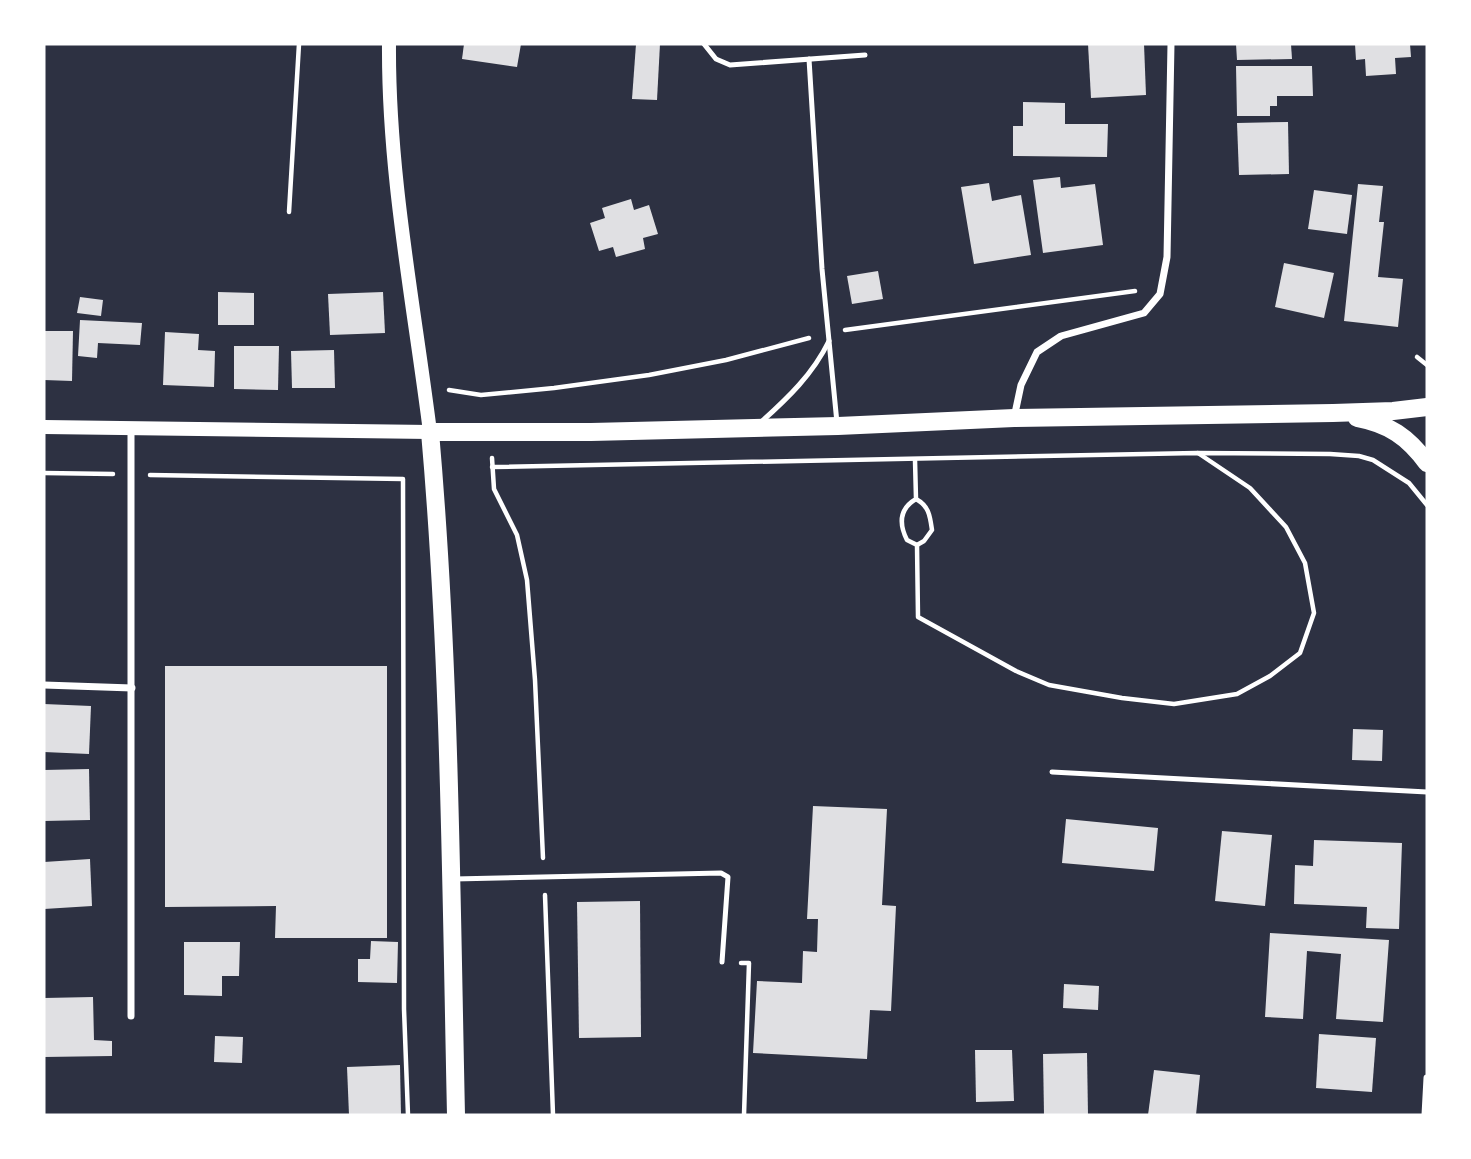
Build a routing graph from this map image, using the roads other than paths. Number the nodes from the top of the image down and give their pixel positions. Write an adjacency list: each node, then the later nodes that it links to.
1 (389, 44): 14 (main road)
2 (704, 44): 5 (lane)
3 (1171, 44): 9 (street)
4 (864, 55): 5 (lane)
5 (809, 59): 6 (lane)
6 (829, 341): 10 (lane); 13 (lane)
7 (1427, 407): 8 (main road)
8 (1333, 413): 9 (main road); 17 (main road)
9 (1014, 418): 10 (main road)
10 (838, 426): 13 (main road)
11 (44, 427): 12 (main road)
12 (131, 427): 14 (main road); 19 (street)
13 (755, 428): 14 (main road)
14 (430, 432): 22 (main road)
15 (1427, 440): 16 (main road)
16 (1427, 454)
17 (1427, 463)
18 (44, 685): 19 (street)
19 (132, 688): 24 (street)
20 (1052, 772): 21 (lane)
21 (1427, 792)
22 (451, 879): 23 (lane); 26 (main road)
23 (722, 962)
24 (131, 1016)
25 (1427, 1078): 27 (street)
26 (456, 1115)
27 (1425, 1115)

